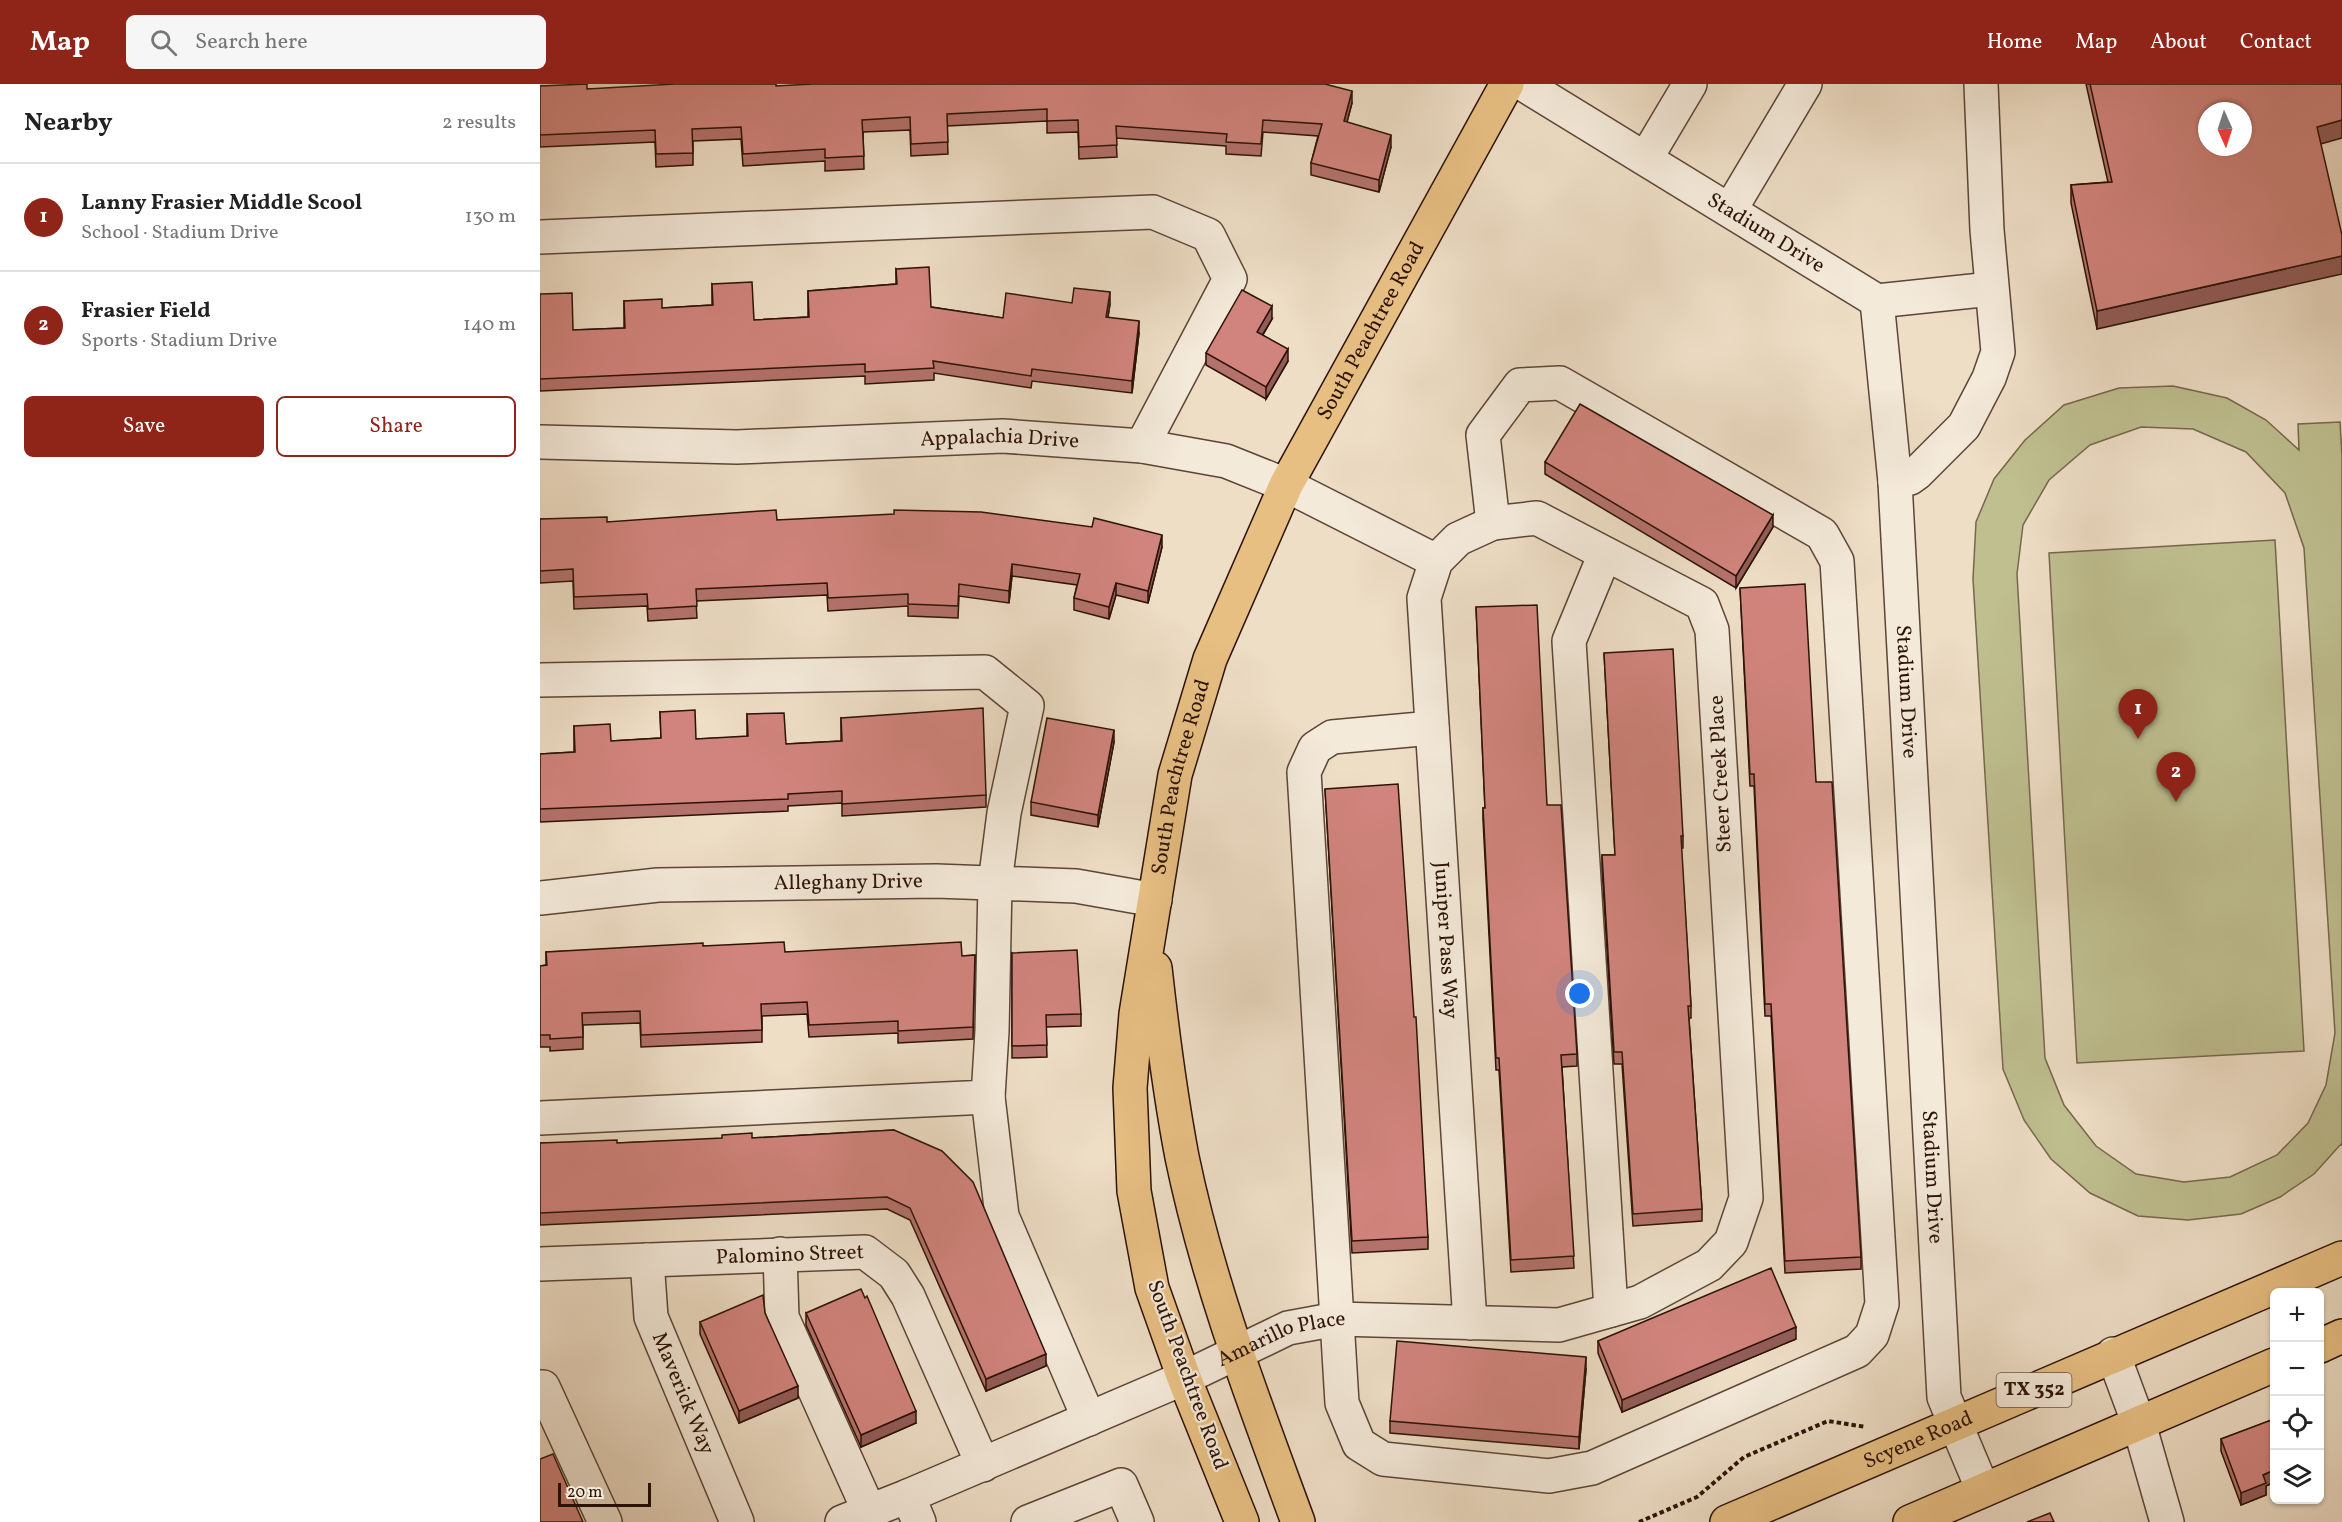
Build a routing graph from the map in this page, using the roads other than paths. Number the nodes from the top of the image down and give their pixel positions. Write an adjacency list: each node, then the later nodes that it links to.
1 (1507, 84): 14 (main road, South Peachtree Road)
2 (1523, 84): 6 (street, Stadium Drive)
3 (1690, 84): 6 (street)
4 (1805, 84): 7 (street)
5 (1981, 84): 9 (street)
6 (1646, 158): 7 (street, Stadium Drive)
7 (1730, 210): 10 (street, Stadium Drive)
8 (540, 237): 12 (street)
9 (1991, 289): 10 (street); 13 (street)
10 (1877, 301): 13 (street, Stadium Drive)
11 (540, 442): 12 (street, Appalachia Drive)
12 (1142, 446): 14 (street, Appalachia Drive)
13 (1895, 482): 42 (street, Stadium Drive)
14 (1286, 485): 17 (street, Appalachia Drive); 22 (main road, South Peachtree Road)
15 (1493, 523): 16 (street, Steer Creek Place); 17 (street, Steer Creek Place); 31 (street)
16 (1605, 554): 25 (street, Steer Creek Place); 30 (street)
17 (1436, 561): 19 (street, Juniper Pass Way)
18 (540, 680): 20 (street)
19 (1432, 728): 31 (street); 32 (street, Juniper Pass Way)
20 (995, 883): 21 (street, Alleghany Drive); 22 (street, Alleghany Drive); 23 (street)
21 (540, 898)
22 (1153, 913): 36 (main road); 38 (main road, South Peachtree Road)
23 (987, 1097): 24 (street); 40 (street)
24 (540, 1118)
25 (1731, 1242): 30 (street, Amarillo Place)
26 (780, 1254): 28 (street, Palomino Street); 43 (street, Palomino Street); 46 (street)
27 (2342, 1258): 35 (main road, Scyene Road / TX 352)
28 (647, 1260): 29 (street, Palomino Street); 48 (street, Maverick Way)
29 (540, 1264)
30 (1611, 1310): 32 (street, Amarillo Place)
31 (1337, 1319): 32 (street, Amarillo Place); 36 (street, Amarillo Place)
32 (1470, 1323)
33 (2342, 1336): 34 (main road)
34 (2324, 1344)
35 (2113, 1354): 41 (street); 42 (main road, Scyene Road / TX 352)
36 (1236, 1355): 38 (street, Amarillo Place); 52 (main road)
37 (2270, 1367): 41 (main road)
38 (1184, 1378): 40 (street, Amarillo Place); 51 (main road, South Peachtree Road)
39 (540, 1387): 47 (street)
40 (1089, 1419): 43 (street, Amarillo Place)
41 (2139, 1424): 44 (main road); 55 (street)
42 (1955, 1426): 44 (street, Stadium Drive); 53 (main road, Scyene Road / TX 352)
43 (983, 1465): 45 (street, Amarillo Place)
44 (1983, 1491): 54 (main road)
45 (913, 1509): 46 (street, Amarillo Place)
46 (855, 1517)
47 (605, 1522)
48 (737, 1522)
49 (1028, 1522): 50 (street)
50 (1137, 1522)
51 (1242, 1522)
52 (1298, 1522)
53 (1727, 1522)
54 (1910, 1522)
55 (2167, 1522)

